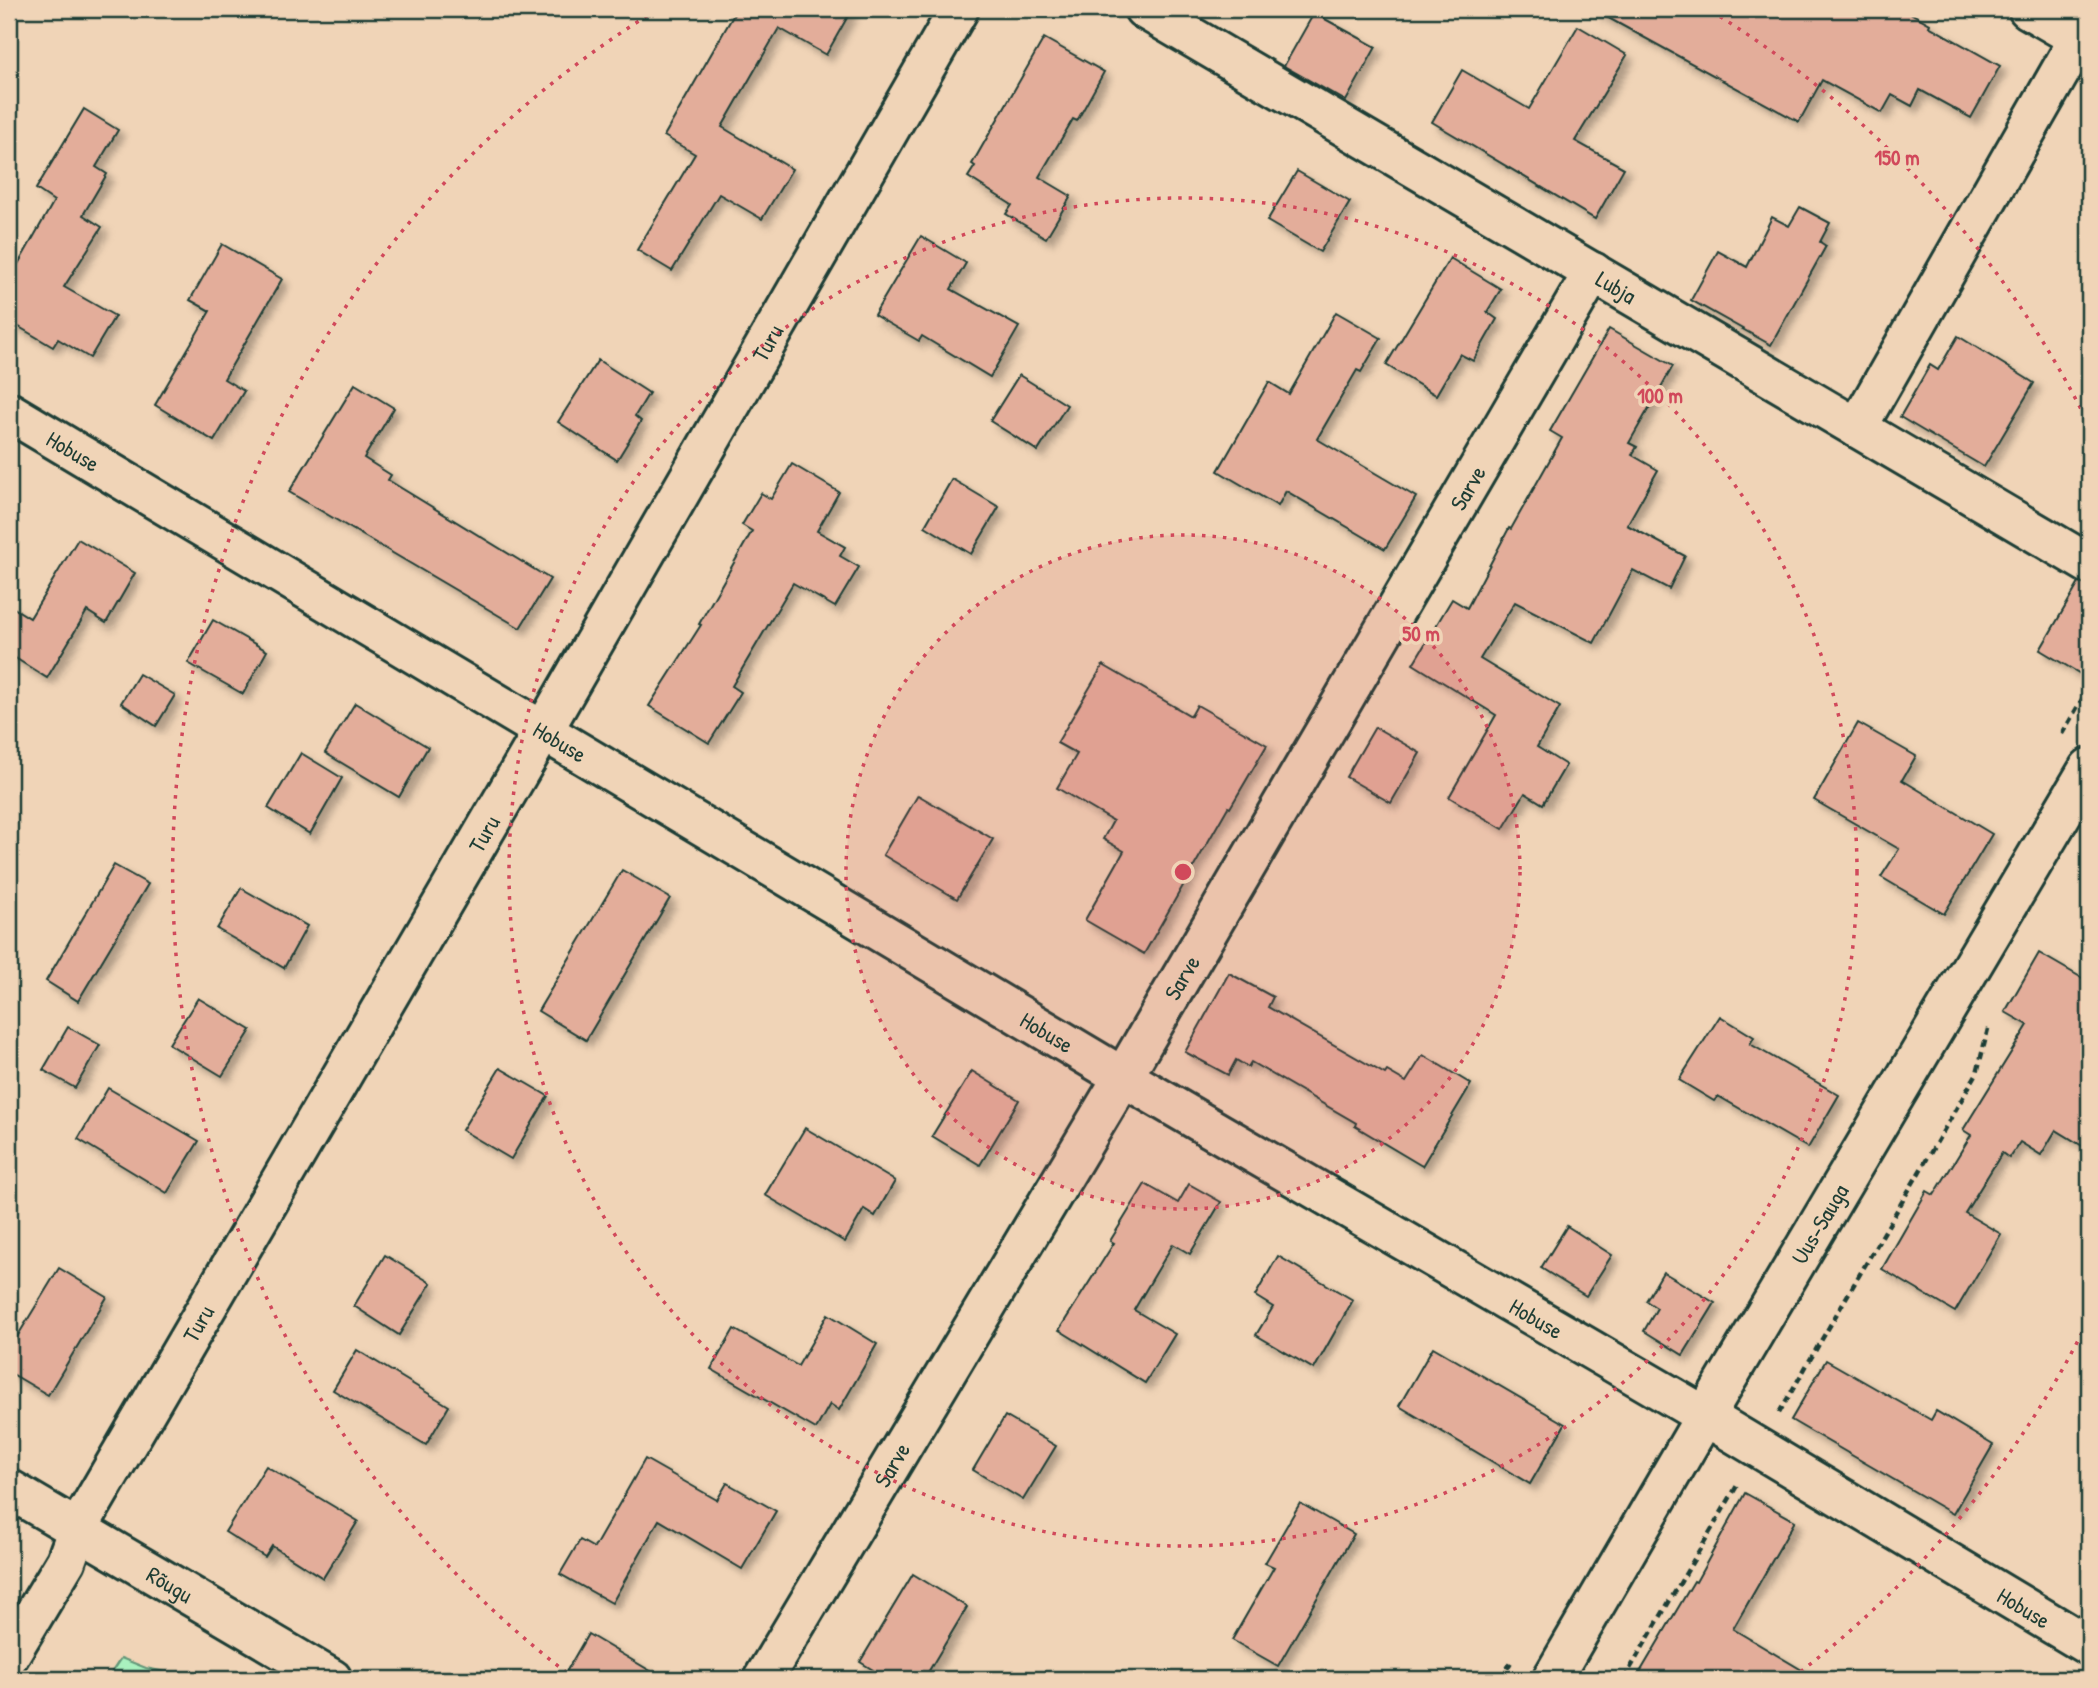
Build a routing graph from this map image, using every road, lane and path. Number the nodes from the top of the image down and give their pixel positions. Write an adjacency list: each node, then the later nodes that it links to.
1 (959, 9): 9 (street, Turu)
2 (1144, 9): 5 (street, Lubja)
3 (2028, 9): 4 (street)
4 (2084, 29): 7 (street)
5 (1592, 272): 7 (street, Lubja); 12 (street, Sarve)
6 (9, 412): 9 (street, Hobuse)
7 (1857, 428): 8 (street, Lubja)
8 (2089, 564)
9 (543, 731): 12 (street, Hobuse); 16 (street, Turu)
10 (2089, 768): 13 (street, Uus-Sauga)
11 (1990, 1020): 14 (path)
12 (1123, 1077): 13 (street, Hobuse); 20 (street, Sarve)
13 (1705, 1416): 14 (street, Hobuse); 21 (street, Uus-Sauga)
14 (1759, 1448): 17 (street, Hobuse); 22 (path)
15 (9, 1489): 16 (street, Rõugu)
16 (79, 1528): 18 (street, Turu); 19 (street, Rõugu)
17 (2089, 1646)
18 (9, 1656)
19 (332, 1679)
20 (763, 1679)
21 (1552, 1679)
22 (1624, 1679)

